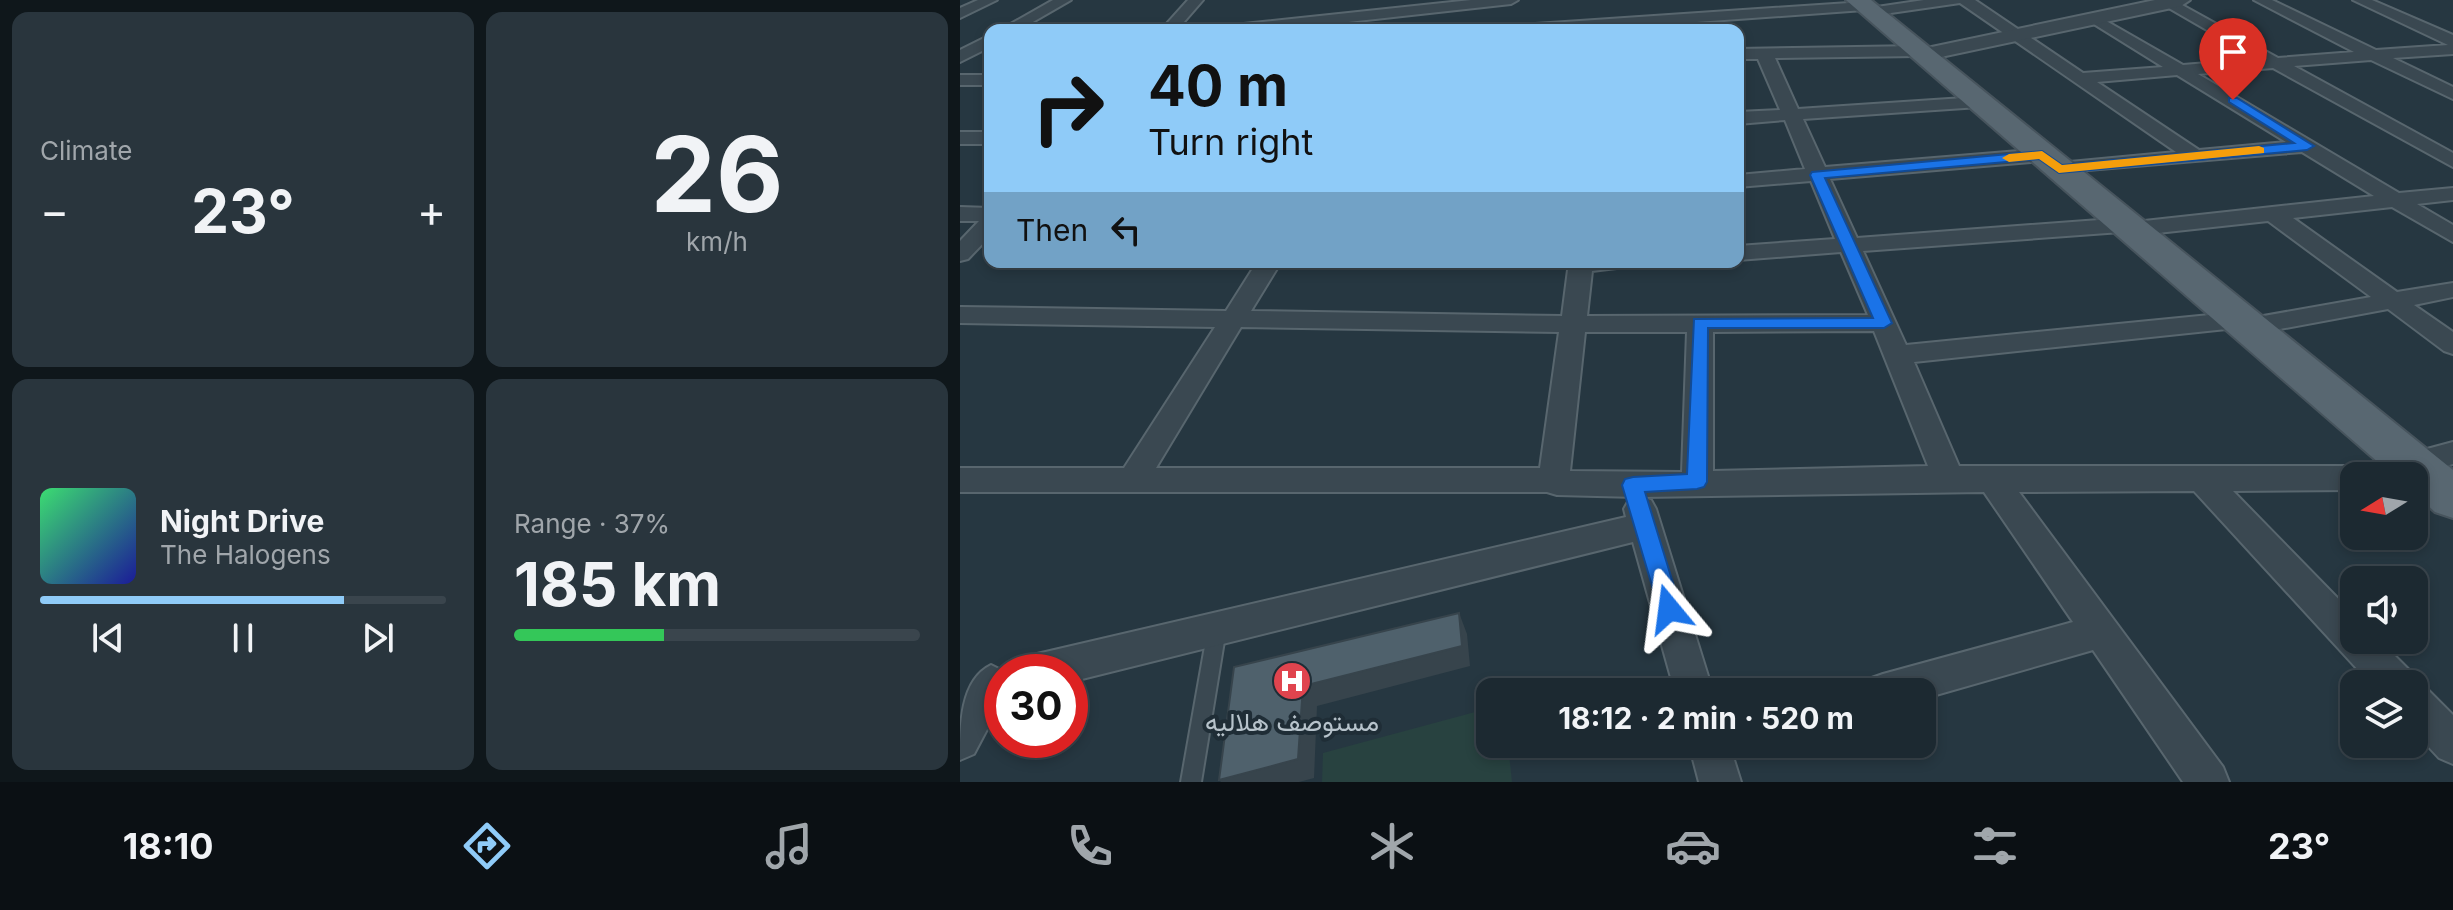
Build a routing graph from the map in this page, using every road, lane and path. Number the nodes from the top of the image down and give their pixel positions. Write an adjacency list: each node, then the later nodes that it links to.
1 (990, 0): 14 (street)
2 (1064, 0): 17 (street)
3 (1196, 0): 18 (street)
4 (1653, 0): 16 (street)
5 (1955, 0): 12 (street)
6 (1965, 0): 21 (street)
7 (2261, 0): 30 (street)
8 (2360, 0): 13 (street)
9 (2171, 1): 15 (street); 31 (street)
10 (2405, 3): 13 (street)
11 (1501, 4): 19 (street)
12 (1864, 6): 16 (street); 27 (main road)
13 (2380, 9): 22 (street)
14 (960, 14)
15 (2094, 18): 21 (street); 32 (street)
16 (1667, 19): 20 (street)
17 (1019, 24)
18 (1174, 24)
19 (1260, 24)
20 (1600, 24)
21 (2018, 34): 27 (street); 33 (street)
22 (2453, 41)
23 (984, 43): 28 (street)
24 (2453, 49): 30 (street)
25 (984, 52): 28 (street)
26 (1764, 53): 27 (street); 29 (street); 38 (street)
27 (1920, 53): 37 (main road)
28 (962, 54)
29 (1744, 54)
30 (2373, 55): 31 (street); 36 (street)
31 (2278, 63): 32 (street); 44 (street)
32 (2183, 70): 33 (street); 42 (street)
33 (2080, 78): 43 (street)
34 (960, 80): 35 (street)
35 (984, 80)
36 (2453, 94)
37 (1979, 102): 38 (street); 45 (main road)
38 (1790, 115): 39 (street); 46 (street)
39 (1744, 118)
40 (960, 138): 41 (street)
41 (984, 138)
42 (2307, 146): 43 (street); 49 (street)
43 (2195, 156): 45 (street)
44 (2453, 161)
45 (2051, 162): 46 (street); 53 (main road)
46 (1817, 175): 47 (street); 56 (street)
47 (1744, 181)
48 (2453, 194): 49 (street)
49 (2398, 201): 51 (street); 55 (street)
50 (960, 214): 52 (street)
51 (2273, 214): 53 (street); 62 (street)
52 (984, 215)
53 (2128, 227): 56 (street); 67 (main road)
54 (984, 229): 58 (street)
55 (2453, 235)
56 (1849, 244): 57 (street); 66 (street)
57 (1744, 253)
58 (960, 254)
59 (1265, 268): 64 (street)
60 (1580, 268): 68 (street)
61 (2453, 290): 62 (street)
62 (2391, 299): 67 (street); 69 (street)
63 (960, 315): 64 (street)
64 (1232, 321): 68 (street); 77 (street)
65 (1700, 323): 66 (street); 68 (street); 78 (street)
66 (1884, 323): 70 (street)
67 (2244, 323): 70 (street); 71 (main road)
68 (1573, 324): 75 (street)
69 (2453, 345)
70 (1897, 355): 72 (street)
71 (2432, 474)
72 (1948, 478): 76 (street); 78 (street)
73 (2201, 478): 74 (street); 76 (street); 82 (street)
74 (2340, 478)
75 (1554, 480): 77 (street); 80 (street)
76 (1993, 480): 84 (street)
77 (1131, 482): 79 (street)
78 (1697, 482): 80 (street)
79 (962, 485)
80 (1633, 485): 81 (street)
81 (1645, 526): 83 (street); 88 (street)
82 (2340, 625)
83 (1217, 629): 86 (street); 95 (lane)
84 (2101, 631): 89 (street); 97 (street)
85 (2367, 654): 87 (street)
86 (1088, 660)
87 (2383, 670)
88 (1690, 678)
89 (1933, 678)
90 (984, 684): 92 (street)
91 (2428, 718): 93 (street)
92 (960, 740)
93 (2453, 744)
94 (1713, 758): 96 (street)
95 (1191, 782)
96 (1720, 782)
97 (2208, 782)

